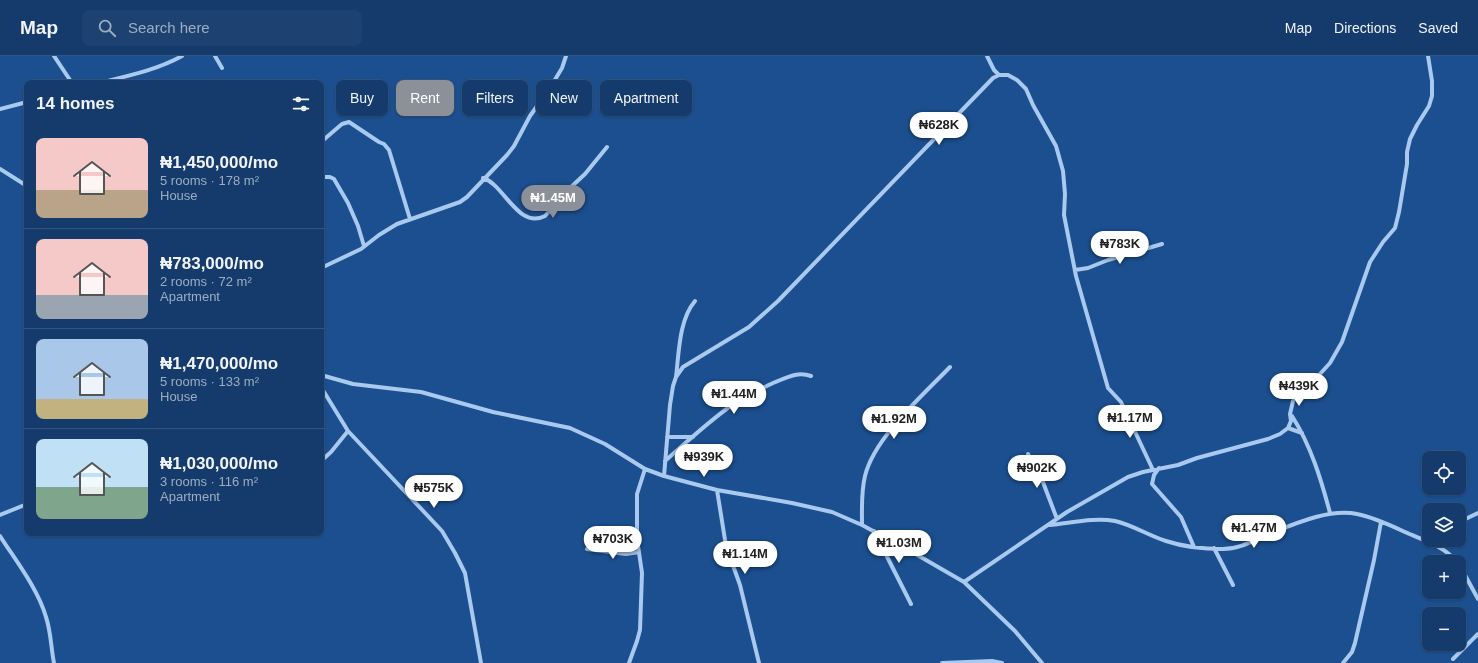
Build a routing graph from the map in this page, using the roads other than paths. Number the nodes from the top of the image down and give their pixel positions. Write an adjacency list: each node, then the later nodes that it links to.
1 (54, 56): 10 (street)
2 (182, 56): 9 (street)
3 (215, 56): 7 (street)
4 (566, 56): 19 (street)
5 (987, 56): 8 (street)
6 (1428, 56): 32 (street)
7 (222, 68)
8 (999, 75): 25 (street); 30 (street)
9 (125, 77): 11 (street); 12 (street)
10 (70, 80)
11 (112, 80)
12 (126, 80)
13 (24, 103): 14 (street)
14 (0, 109)
15 (324, 139): 21 (street)
16 (607, 147): 19 (street)
17 (0, 169): 20 (street)
18 (324, 176): 23 (street)
19 (484, 178): 21 (street)
20 (24, 184)
21 (410, 219): 23 (street)
22 (1162, 244): 25 (street)
23 (364, 246): 24 (street)
24 (324, 266)
25 (1075, 270): 43 (street)
26 (695, 301): 30 (street)
27 (950, 367): 53 (street)
28 (324, 376): 42 (street)
29 (811, 376): 37 (street)
30 (676, 377): 36 (street)
31 (324, 392): 34 (street)
32 (1290, 414): 33 (street); 35 (street)
33 (1288, 428): 35 (street); 41 (street)
34 (348, 432): 39 (street); 72 (street)
35 (1303, 433): 47 (street)
36 (667, 437): 37 (street); 40 (street)
37 (693, 437): 40 (street)
38 (1028, 454): 50 (street)
39 (324, 459)
40 (665, 462): 44 (street)
41 (1159, 468): 43 (street); 58 (street)
42 (645, 469): 44 (street); 62 (street)
43 (1153, 470): 50 (street)
44 (664, 476): 45 (street)
45 (717, 490): 53 (street); 74 (street)
46 (24, 505): 49 (street)
47 (1330, 513): 52 (street); 60 (street)
48 (1478, 513): 51 (street)
49 (0, 515)
50 (1057, 519): 54 (street)
51 (1466, 519)
52 (1381, 522): 57 (street); 78 (street)
53 (862, 525): 55 (street)
54 (1047, 525): 58 (street); 65 (street)
55 (874, 531): 65 (street); 68 (street)
56 (0, 536): 71 (street)
57 (1422, 538)
58 (1194, 547): 60 (street)
59 (1438, 547): 63 (street)
60 (1214, 548): 66 (street)
61 (587, 549): 62 (street)
62 (639, 552): 73 (street)
63 (1450, 555)
64 (1466, 577): 67 (street)
65 (964, 582): 77 (street)
66 (1233, 585)
67 (1478, 599)
68 (911, 604)
69 (1478, 634): 70 (street)
70 (1453, 659)
71 (54, 663)
72 (481, 663)
73 (629, 663)
74 (759, 663)
75 (942, 663): 76 (street)
76 (1002, 663)
77 (1042, 663)
78 (1343, 663)

